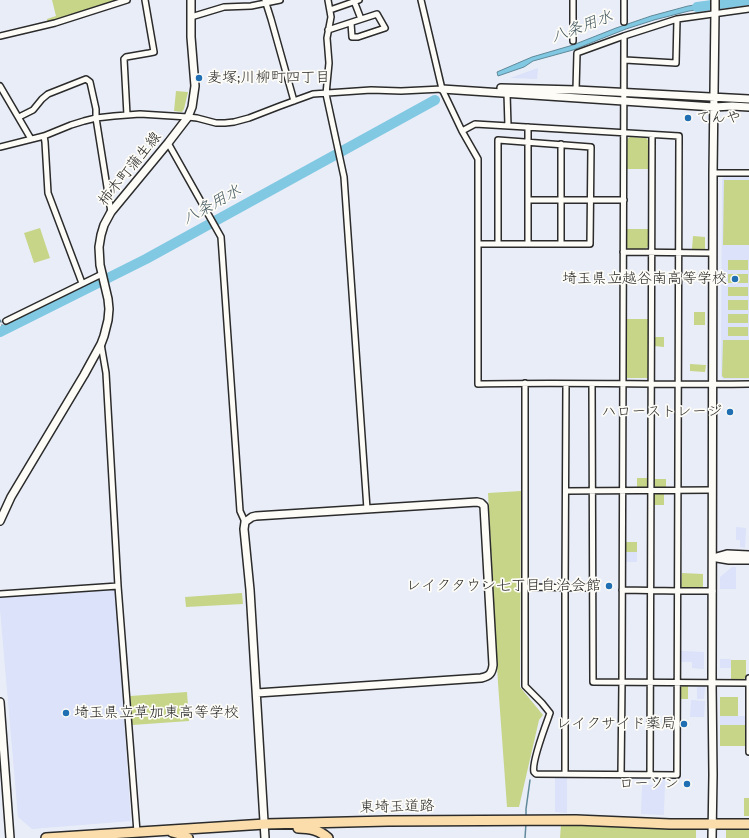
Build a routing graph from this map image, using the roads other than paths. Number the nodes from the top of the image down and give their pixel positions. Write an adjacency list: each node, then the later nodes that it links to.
1 (127, 0): 21 (street)
2 (145, 0): 37 (street)
3 (196, 0): 11 (street)
4 (280, 0): 9 (street)
5 (328, 0): 14 (street)
6 (421, 0): 26 (street)
7 (573, 0): 23 (street)
8 (624, 0): 18 (street)
9 (266, 1): 15 (street); 33 (street)
10 (357, 1): 14 (street); 16 (street)
11 (191, 4): 15 (street, 柿木町蒲生線)
12 (715, 7): 13 (street); 17 (street); 31 (street)
13 (749, 9)
14 (330, 10): 20 (street)
15 (191, 17): 39 (street, 柿木町蒲生線)
16 (361, 19): 19 (street); 19 (street)
17 (677, 19): 22 (street); 24 (street)
18 (624, 22)
19 (351, 23): 20 (street)
20 (328, 30): 30 (street)
21 (0, 36)
22 (624, 36): 24 (street); 27 (street)
23 (572, 41)
24 (625, 60): 28 (street)
25 (0, 86): 38 (street)
26 (442, 89): 27 (street); 29 (street); 30 (street); 43 (street)
27 (576, 90): 28 (street)
28 (624, 92): 31 (street); 34 (street)
29 (507, 93): 34 (street); 41 (street)
30 (326, 94): 33 (street); 85 (street)
31 (714, 98): 32 (street); 35 (street)
32 (749, 99)
33 (294, 101): 39 (street)
34 (624, 101): 35 (street); 44 (street)
35 (714, 107): 36 (street); 52 (street)
36 (749, 107)
37 (128, 115): 39 (street); 40 (street)
38 (19, 117): 40 (street); 47 (street)
39 (188, 117): 49 (street, 柿木町蒲生線)
40 (96, 118): 46 (street); 58 (street)
41 (508, 126): 42 (street); 43 (street)
42 (528, 127): 44 (street); 48 (street)
43 (462, 131): 59 (street)
44 (624, 133): 45 (street); 57 (street)
45 (652, 135): 64 (street); 65 (street)
46 (44, 136): 47 (street); 68 (street)
47 (31, 139): 51 (street)
48 (528, 142): 50 (street); 54 (street); 60 (street)
49 (168, 143): 58 (street, 柿木町蒲生線); 87 (street)
50 (561, 144): 55 (street); 56 (street)
51 (0, 148)
52 (713, 172): 53 (street); 66 (street)
53 (749, 173)
54 (528, 200): 55 (street); 61 (street)
55 (560, 200): 56 (street); 62 (street)
56 (590, 200): 57 (street); 62 (street)
57 (624, 200): 63 (street)
58 (111, 212): 67 (street, 柿木町蒲生線)
59 (478, 244): 60 (street); 71 (street)
60 (498, 244): 61 (street)
61 (528, 244): 62 (street)
62 (561, 244)
63 (623, 252): 64 (street); 74 (street)
64 (652, 252): 65 (street); 75 (street)
65 (679, 253): 66 (street); 76 (street)
66 (713, 254): 77 (street)
67 (102, 275): 68 (street); 70 (street, 柿木町蒲生線)
68 (82, 283): 69 (street)
69 (6, 321)
70 (101, 344): 86 (street, 柿木町蒲生線); 91 (street)
71 (525, 383): 72 (street); 92 (street)
72 (566, 384): 73 (street); 82 (street)
73 (592, 384): 74 (street); 83 (street)
74 (623, 384): 75 (street); 79 (street)
75 (652, 384): 76 (street); 84 (street)
76 (679, 384): 77 (street); 80 (street)
77 (713, 384): 78 (street); 81 (street)
78 (749, 384)
79 (623, 490): 83 (street); 84 (street); 95 (street)
80 (678, 490): 81 (street); 84 (street); 98 (street)
81 (712, 490): 89 (street)
82 (566, 491): 83 (street); 93 (street)
83 (592, 491): 94 (street)
84 (650, 491): 96 (street)
85 (367, 509): 87 (street); 106 (street)
86 (0, 521)
87 (245, 522): 106 (street)
88 (749, 554): 89 (street)
89 (713, 558): 90 (street); 97 (street)
90 (749, 560)
91 (118, 586): 99 (street); 116 (street)
92 (525, 587): 93 (street); 109 (street)
93 (564, 588): 94 (street); 109 (street)
94 (592, 588): 101 (street)
95 (622, 590): 96 (street); 101 (street)
96 (651, 591): 98 (street); 102 (street)
97 (713, 591): 98 (street); 104 (street)
98 (678, 592): 103 (street)
99 (0, 594)
100 (749, 678): 105 (street)
101 (622, 682): 102 (street); 110 (street)
102 (651, 682): 103 (street); 111 (street)
103 (678, 682): 104 (street); 111 (street)
104 (712, 682): 105 (street); 113 (street)
105 (749, 683): 108 (street)
106 (256, 694): 112 (street)
107 (0, 702): 117 (street)
108 (749, 752)
109 (565, 774): 110 (street)
110 (621, 775): 111 (street)
111 (650, 775)
112 (264, 824): 113 (highway, 東埼玉道路); 115 (highway, 東埼玉道路); 120 (street); 121 (highway)
113 (712, 824): 114 (highway, 東埼玉道路); 122 (street)
114 (749, 824)
115 (161, 831): 116 (highway, 東埼玉道路); 119 (highway)
116 (137, 832): 118 (highway, 東埼玉道路)
117 (10, 838)
118 (46, 838)
119 (188, 838)
120 (265, 838)
121 (328, 838)
122 (712, 838)

